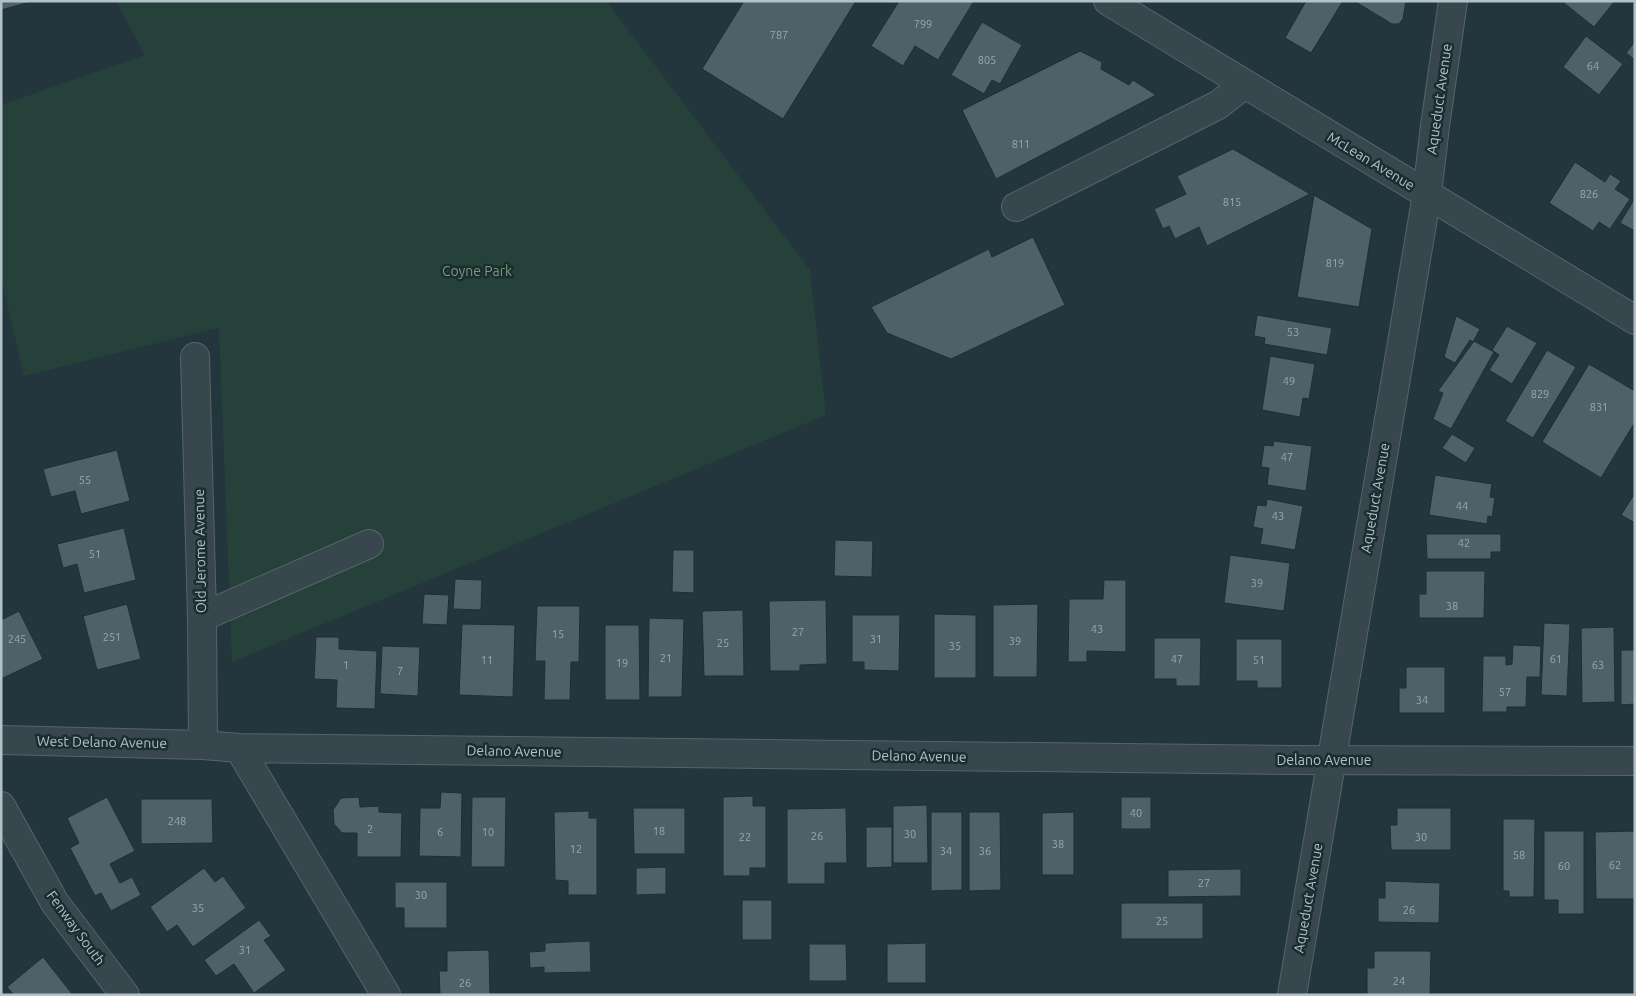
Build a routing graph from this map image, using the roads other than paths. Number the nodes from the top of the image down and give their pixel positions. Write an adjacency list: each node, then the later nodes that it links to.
1 (1108, 1): 3 (street, McLean Avenue)
2 (1453, 1): 4 (street, Aqueduct Avenue)
3 (1245, 84): 4 (street, McLean Avenue); 5 (street)
4 (1427, 194): 6 (street, McLean Avenue); 13 (street, Aqueduct Avenue)
5 (1016, 207)
6 (1635, 320)
7 (195, 357): 9 (street, Old Jerome Avenue)
8 (369, 544): 9 (street)
9 (202, 617): 11 (street, Old Jerome Avenue)
10 (1, 740): 11 (street, West Delano Avenue)
11 (203, 745): 12 (street, Delano Avenue)
12 (239, 748): 13 (street, Delano Avenue); 17 (street)
13 (1332, 760): 14 (street, Delano Avenue); 18 (street, Aqueduct Avenue)
14 (1635, 761)
15 (1, 806): 16 (street, Fenway South)
16 (125, 995)
17 (386, 995)
18 (1292, 995)

